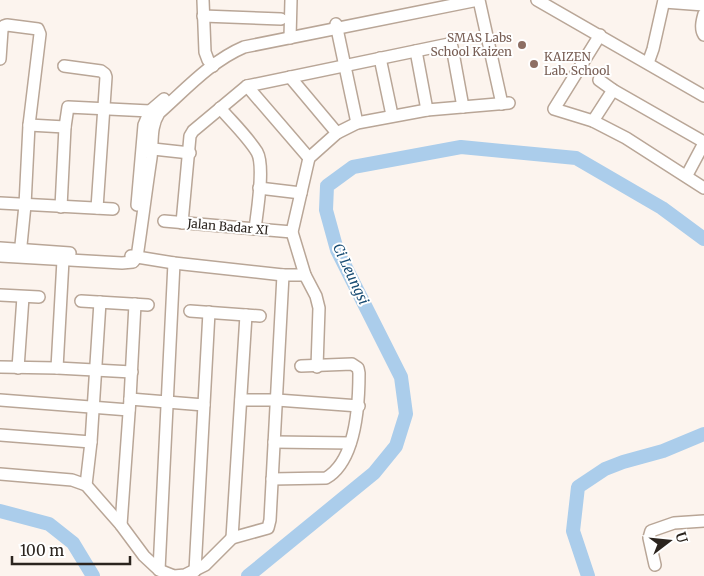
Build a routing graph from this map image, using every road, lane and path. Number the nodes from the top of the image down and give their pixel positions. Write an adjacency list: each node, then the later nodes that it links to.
1 (203, 0): 10 (street)
2 (291, 0): 13 (street)
3 (479, 0): 7 (street); 29 (street)
4 (537, 0): 14 (street)
5 (551, 0): 19 (street)
6 (664, 1): 8 (street); 19 (street)
7 (451, 2): 12 (street)
8 (704, 5)
9 (704, 14): 15 (street)
10 (203, 16): 11 (street); 20 (street)
11 (282, 19)
12 (337, 26): 13 (street); 21 (street)
13 (290, 35): 20 (street)
14 (600, 35): 19 (street); 36 (street)
15 (704, 35)
16 (416, 51): 17 (street); 29 (street); 32 (street)
17 (380, 58): 21 (street); 34 (street)
18 (0, 59): 37 (street)
19 (649, 59): 26 (street); 28 (street)
20 (210, 63): 33 (street); 41 (street)
21 (345, 65): 23 (street); 35 (street)
22 (64, 66): 30 (street)
23 (290, 77): 25 (street); 39 (street)
24 (599, 80): 27 (street)
25 (247, 86): 31 (street); 43 (street)
26 (704, 88)
27 (613, 90): 36 (street); 40 (street)
28 (704, 96)
29 (463, 107): 32 (street)
30 (105, 108): 33 (street); 38 (street); 51 (street)
31 (220, 108): 42 (street); 45 (street)
32 (428, 110): 34 (street)
33 (150, 111): 41 (street)
34 (392, 115): 35 (street)
35 (357, 122): 39 (street)
36 (593, 122): 44 (street)
37 (29, 125): 38 (street); 49 (street)
38 (65, 127): 50 (street)
39 (336, 133): 43 (street)
40 (704, 142): 44 (street)
41 (147, 149): 42 (street); 60 (street)
42 (190, 153): 54 (street)
43 (309, 158): 47 (street)
44 (686, 176): 46 (street)
45 (259, 188): 47 (street); 55 (street)
46 (704, 188)
47 (301, 193): 56 (street)
48 (0, 203): 49 (street)
49 (25, 205): 50 (street); 58 (street)
50 (61, 207): 51 (street)
51 (97, 208): 52 (street)
52 (113, 209)
53 (164, 221): 54 (street, Jalan Badar XI)
54 (182, 223): 55 (street, Jalan Badar XI)
55 (255, 229): 56 (street, Jalan Badar XI)
56 (292, 232): 64 (street)
57 (0, 248): 58 (street)
58 (21, 253): 59 (street); 60 (street); 61 (street)
59 (0, 256)
60 (133, 256): 61 (street); 62 (street)
61 (62, 260): 80 (street)
62 (174, 263): 63 (street); 86 (street)
63 (283, 275): 64 (street); 85 (street)
64 (305, 275): 78 (street)
65 (0, 295): 66 (street)
66 (23, 297): 67 (street); 79 (street)
67 (39, 297)
68 (81, 301): 69 (street)
69 (100, 302): 70 (street); 81 (street)
70 (135, 304): 71 (street); 82 (street)
71 (148, 305)
72 (190, 311): 73 (street)
73 (209, 312): 74 (street); 88 (street)
74 (246, 315): 75 (street); 84 (street)
75 (260, 316)
76 (301, 366): 78 (street)
77 (0, 367): 79 (street)
78 (317, 367): 89 (street)
79 (18, 368): 80 (street)
80 (57, 368): 81 (street)
81 (95, 370): 82 (street); 90 (street)
82 (132, 372): 87 (street)
83 (0, 400): 90 (street)
84 (241, 400): 85 (street); 100 (street)
85 (276, 400): 89 (street); 93 (street)
86 (167, 402): 87 (street); 88 (street); 102 (street)
87 (130, 404): 90 (street); 99 (street)
88 (204, 405): 103 (street)
89 (359, 406): 94 (street)
90 (93, 407): 92 (street)
91 (0, 436): 92 (street)
92 (91, 442): 97 (street)
93 (274, 442): 94 (street); 96 (street)
94 (350, 443): 96 (street)
95 (0, 474): 97 (street)
96 (272, 478): 100 (street)
97 (86, 485): 99 (street)
98 (704, 521): 101 (street)
99 (121, 525): 102 (street)
100 (232, 538): 103 (street)
101 (654, 565)
102 (159, 570): 103 (street)
103 (195, 571)

